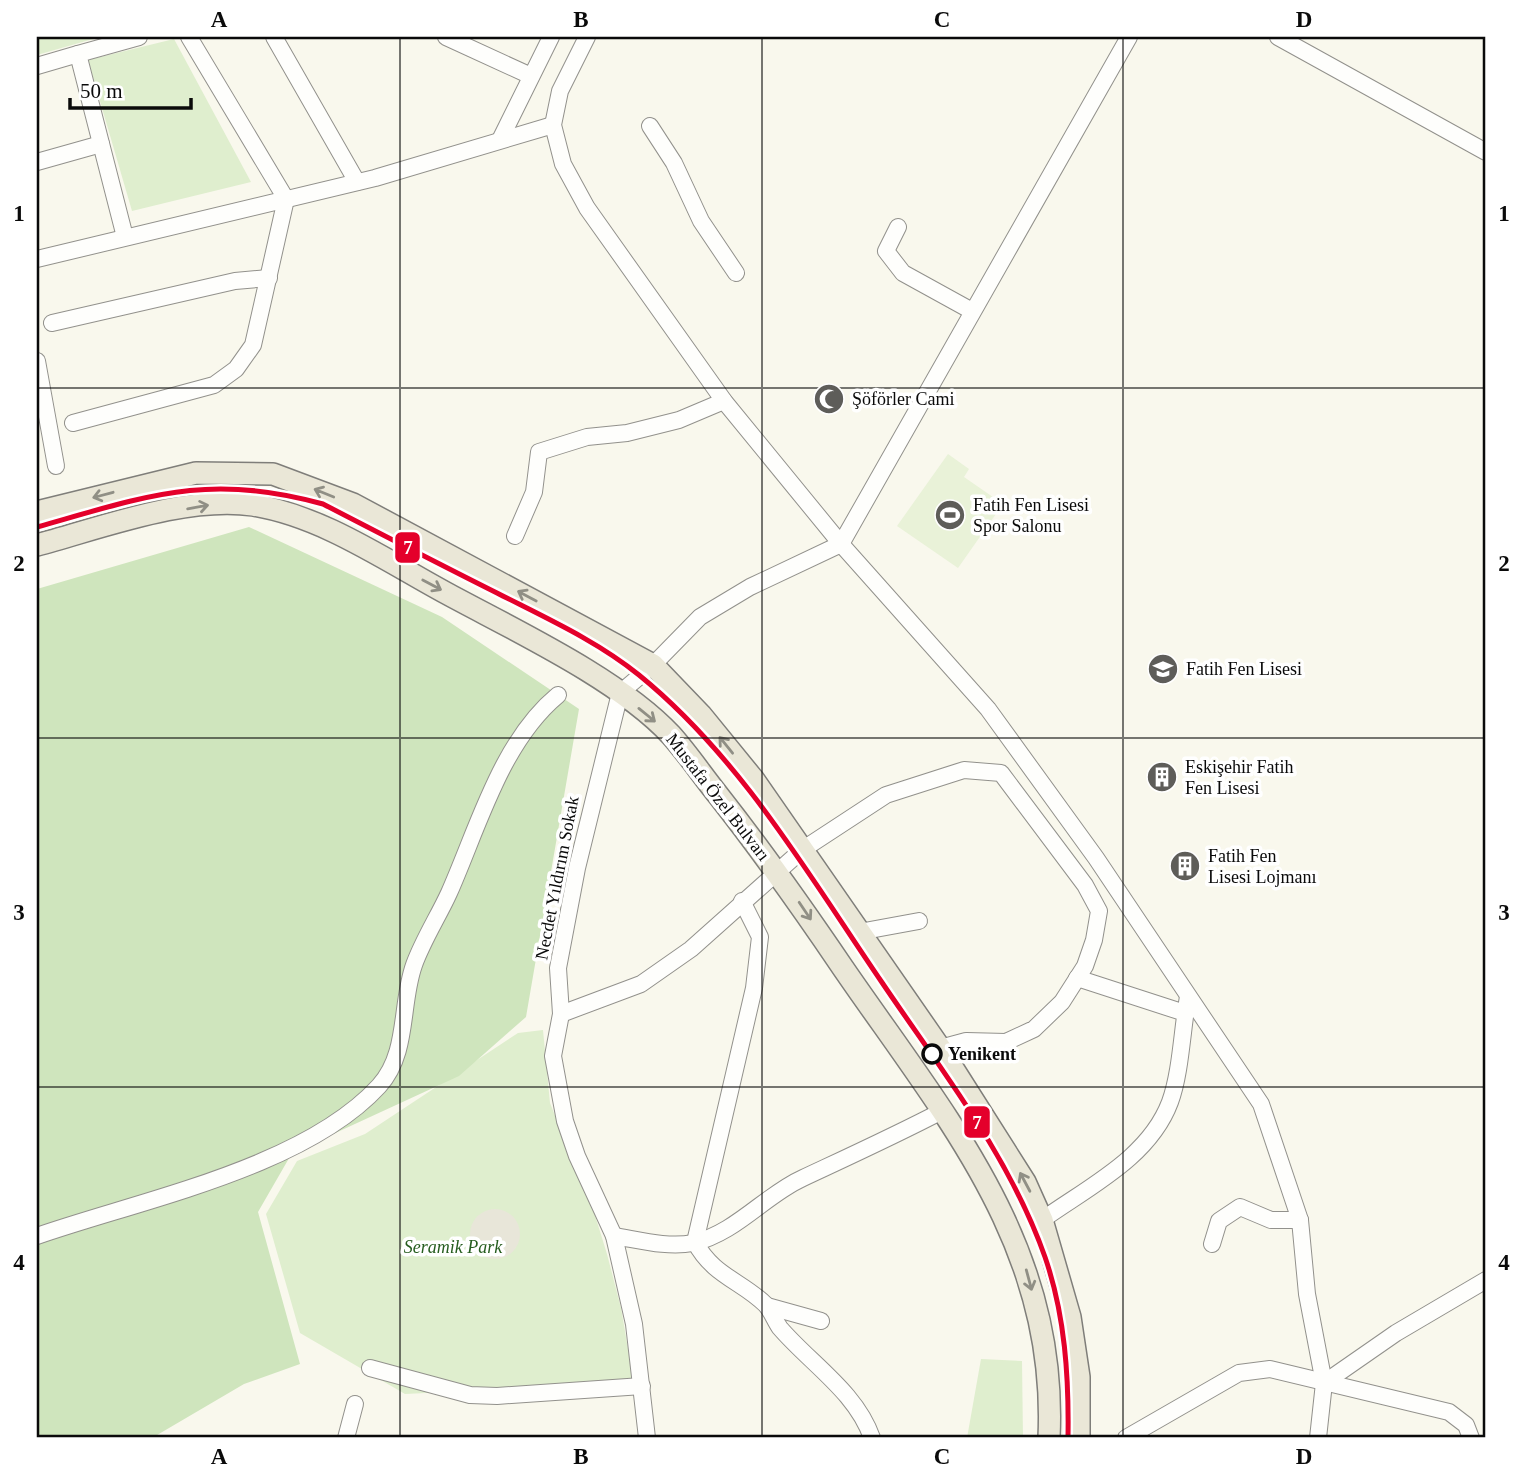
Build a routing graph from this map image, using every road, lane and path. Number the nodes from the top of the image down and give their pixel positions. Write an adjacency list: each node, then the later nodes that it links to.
1 (139, 37): 9 (street)
2 (189, 37): 19 (street)
3 (274, 37): 18 (street)
4 (446, 37): 11 (street)
5 (551, 37): 11 (street)
6 (587, 37): 12 (street)
7 (1129, 37): 25 (street)
8 (1278, 37): 16 (street)
9 (78, 54): 10 (street); 15 (street)
10 (37, 66)
11 (531, 76): 14 (street)
12 (553, 125): 14 (street); 28 (street)
13 (650, 126): 23 (street)
14 (500, 140): 18 (street)
15 (101, 144): 17 (street); 21 (street)
16 (1486, 152)
17 (37, 162)
18 (357, 181): 19 (street)
19 (286, 199): 21 (street); 24 (street)
20 (898, 227): 25 (street)
21 (125, 237): 22 (street)
22 (37, 259)
23 (736, 273)
24 (269, 278): 26 (street); 29 (street)
25 (972, 311): 33 (street)
26 (52, 323)
27 (37, 361): 30 (street)
28 (724, 401): 32 (street); 33 (street)
29 (73, 423)
30 (56, 466)
31 (37, 512): 35 (main road, Mustafa Özel Bulvarı, one-way to 31)
32 (515, 536)
33 (841, 544): 35 (street); 44 (street)
34 (37, 545): 36 (main road, Mustafa Özel Bulvarı, one-way to 36)
35 (653, 666): 36 (street); 38 (main road, Mustafa Özel Bulvarı, one-way to 35)
36 (620, 693): 39 (main road, Mustafa Özel Bulvarı, one-way to 39); 45 (street, Necdet Yıldırım Sokak)
37 (558, 695): 50 (street)
38 (802, 850): 39 (street); 42 (main road, Mustafa Özel Bulvarı); 43 (street)
39 (778, 872): 40 (street); 47 (main road, Mustafa Özel Bulvarı, one-way to 47)
40 (741, 901): 45 (street); 52 (street)
41 (919, 921): 42 (street)
42 (859, 932): 46 (main road, Mustafa Özel Bulvarı)
43 (1077, 978): 44 (street); 46 (street)
44 (1187, 1005): 48 (street); 49 (street)
45 (561, 1014): 51 (street, Necdet Yıldırım Sokak)
46 (940, 1048): 48 (main road, Mustafa Özel Bulvarı, one-way to 46)
47 (942, 1111): 52 (street); 64 (main road, Mustafa Özel Bulvarı, one-way to 64)
48 (1042, 1220): 65 (main road, Mustafa Özel Bulvarı)
49 (1300, 1220): 53 (street); 58 (street)
50 (37, 1236)
51 (614, 1236): 52 (street); 59 (street, Necdet Yıldırım Sokak)
52 (695, 1242): 55 (street)
53 (1212, 1244)
54 (1486, 1280): 58 (street)
55 (767, 1306): 56 (street); 63 (street)
56 (821, 1321)
57 (370, 1368): 59 (street)
58 (1324, 1383): 66 (street); 67 (street); 68 (street)
59 (642, 1386): 62 (street, Necdet Yıldırım Sokak)
60 (355, 1404): 61 (street)
61 (346, 1438)
62 (648, 1438)
63 (872, 1438)
64 (1049, 1438)
65 (1079, 1438)
66 (1126, 1438)
67 (1318, 1438)
68 (1471, 1438)

